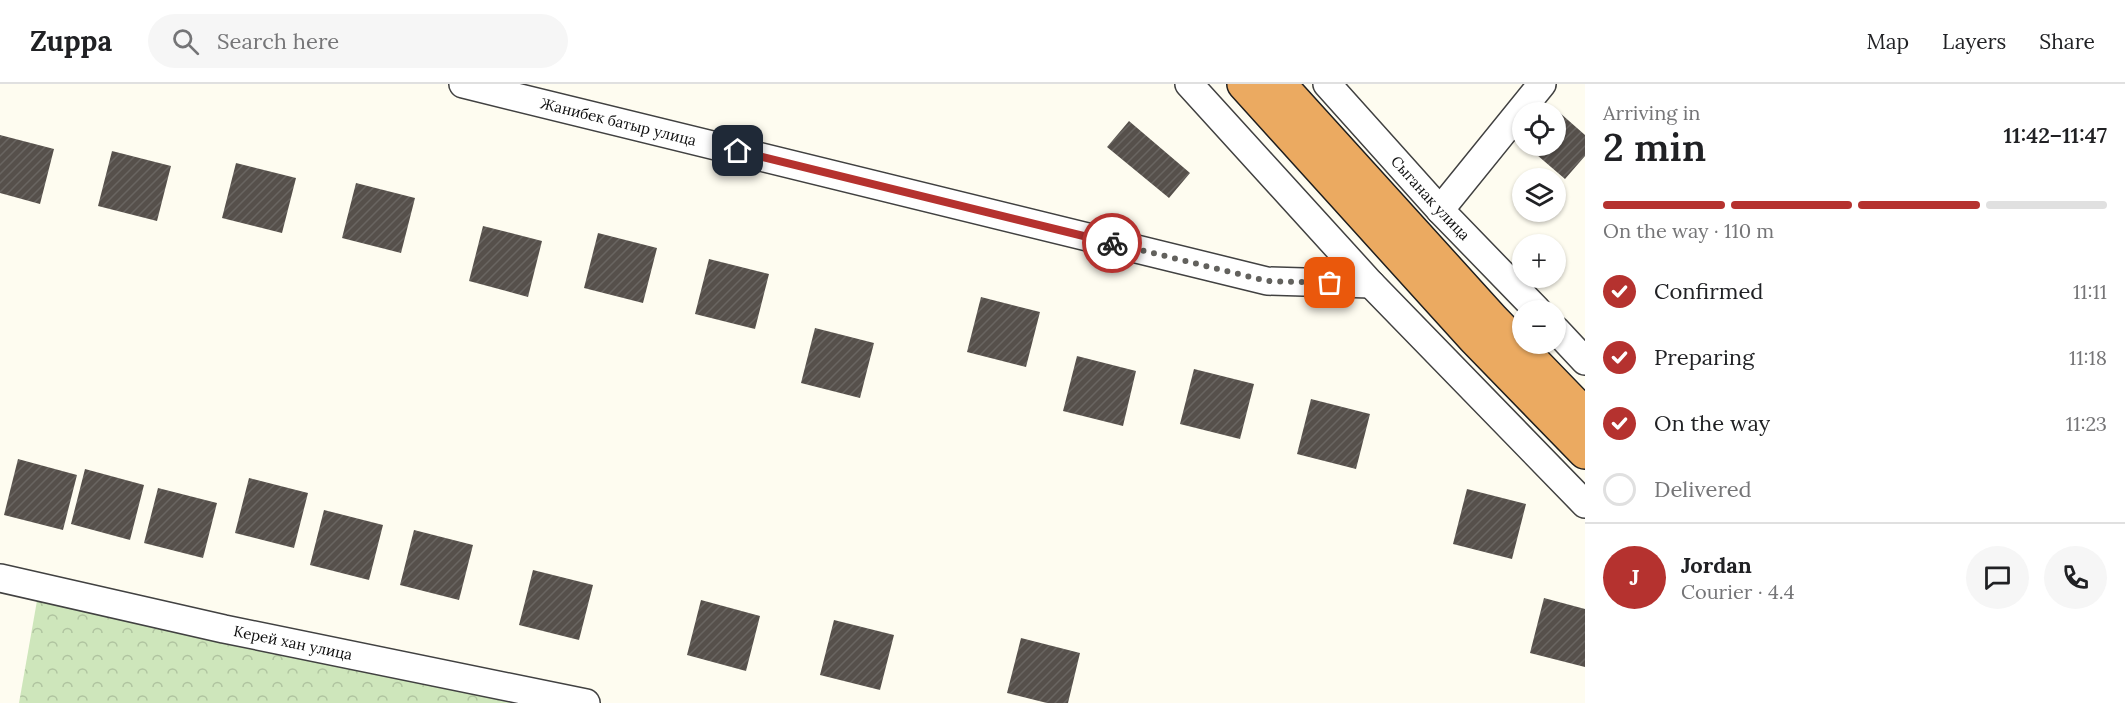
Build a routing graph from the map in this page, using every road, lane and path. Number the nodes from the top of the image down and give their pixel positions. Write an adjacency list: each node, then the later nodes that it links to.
1 (463, 84): 8 (street, Жанибек батыр улица)
2 (1189, 84): 8 (street)
3 (1244, 84): 13 (highway)
4 (1279, 84): 12 (highway)
5 (1328, 84): 7 (street, Сыганак улица)
6 (1542, 84): 7 (street)
7 (1440, 210): 9 (street, Сыганак улица)
8 (1371, 284): 14 (street)
9 (1527, 300)
10 (1566, 341): 11 (street)
11 (1585, 361)
12 (1585, 415)
13 (1585, 452)
14 (1585, 504)
15 (0, 578): 16 (street, Керей хан улица)
16 (586, 703)

